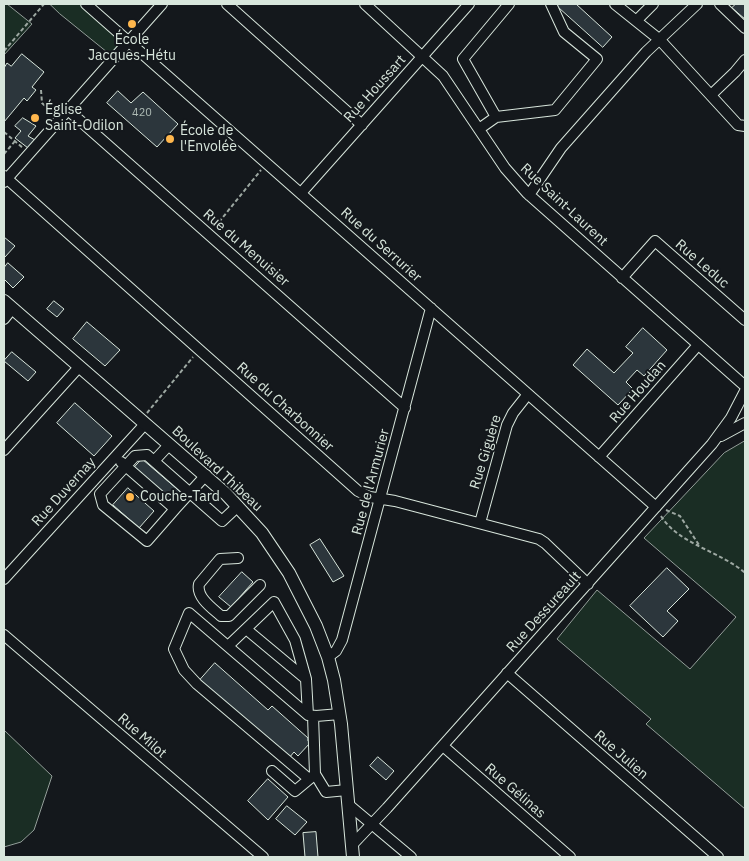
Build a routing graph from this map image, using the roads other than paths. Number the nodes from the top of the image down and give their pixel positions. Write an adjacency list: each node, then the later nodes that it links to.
1 (86, 4): 15 (street, Rue du Serrurier)
2 (162, 4): 15 (street)
3 (227, 4): 22 (street)
4 (364, 4): 16 (street, Rue Saint-Laurent)
5 (469, 4): 16 (street, Rue Houssart)
6 (509, 4): 21 (street)
7 (551, 4): 21 (street)
8 (615, 4): 12 (street)
9 (653, 4): 12 (street)
10 (697, 4): 14 (street)
11 (720, 4): 13 (street)
12 (636, 20): 14 (street)
13 (745, 28)
14 (660, 40): 19 (street); 27 (street)
15 (129, 41): 20 (street); 26 (street, Rue du Serrurier)
16 (423, 55): 22 (street, Rue Houssart); 24 (street, Rue Saint-Laurent)
17 (745, 60): 18 (street)
18 (740, 71): 19 (street)
19 (711, 95): 23 (street)
20 (68, 110): 25 (street); 38 (street, Rue du Menuisier)
21 (496, 117): 24 (street)
22 (362, 125): 26 (street, Rue Houssart)
23 (745, 126)
24 (479, 129): 27 (street, Rue Saint-Laurent)
25 (5, 179): 50 (street, Rue du Charbonnier)
26 (301, 193): 30 (street, Rue du Serrurier)
27 (530, 195): 28 (street, Rue Saint-Laurent)
28 (622, 278): 32 (street, Rue Leduc); 33 (street, Rue Saint-Laurent)
29 (8, 305): 31 (street); 34 (main road, Boulevard Thibeau)
30 (432, 308): 37 (street, Rue du Serrurier); 38 (street, Rue de l'Armurier)
31 (4, 319)
32 (745, 320)
33 (698, 345): 35 (street, Rue Saint-Laurent); 45 (street, Rue Houdan)
34 (79, 367): 40 (main road, Boulevard Thibeau); 43 (street)
35 (745, 386)
36 (745, 391): 41 (street, Rue Dessureault)
37 (528, 394): 45 (street, Rue du Serrurier); 54 (street, Rue Giguère)
38 (405, 408): 50 (street, Rue de l'Armurier)
39 (745, 423): 41 (street)
40 (145, 424): 42 (main road, Boulevard Thibeau); 44 (street, Rue Duvernay)
41 (716, 439): 53 (street, Rue Dessureault)
42 (169, 444): 46 (street); 48 (main road, Boulevard Thibeau)
43 (4, 450)
44 (115, 456): 47 (street); 56 (street, Rue Duvernay)
45 (599, 457): 53 (street, Rue du Serrurier)
46 (154, 461): 47 (street); 49 (street)
47 (126, 466): 52 (street); 52 (street)
48 (206, 476): 49 (street); 51 (main road, Boulevard Thibeau)
49 (190, 492): 51 (street); 52 (street)
50 (381, 499): 54 (street, Rue du Charbonnier); 62 (street, Rue de l'Armurier)
51 (238, 506): 62 (main road, Boulevard Thibeau)
52 (175, 509)
53 (661, 511): 57 (street, Rue Dessureault)
54 (480, 523): 57 (street, Rue du Charbonnier)
55 (238, 558): 58 (street)
56 (4, 579)
57 (588, 584): 63 (street, Rue Dessureault)
58 (260, 585)
59 (246, 629): 61 (street); 64 (street); 64 (street)
60 (4, 635): 74 (street, Rue Milot)
61 (228, 646): 66 (street); 69 (street)
62 (328, 657): 65 (main road, Boulevard Thibeau)
63 (507, 673): 67 (street, Rue Dessureault); 77 (street, Rue Julien)
64 (306, 679): 66 (street)
65 (340, 714): 66 (street); 70 (main road, Boulevard Thibeau)
66 (310, 715): 69 (street)
67 (443, 746): 72 (street, Rue Dessureault); 76 (street, Rue Gélinas)
68 (272, 771): 69 (street)
69 (312, 777): 70 (street)
70 (347, 790): 71 (main road, Boulevard Thibeau)
71 (349, 805): 72 (street); 73 (main road, Boulevard Thibeau)
72 (372, 824): 73 (street, Rue Dessureault); 75 (street)
73 (352, 851)
74 (263, 857)
75 (410, 857)
76 (570, 857)
77 (718, 857)

